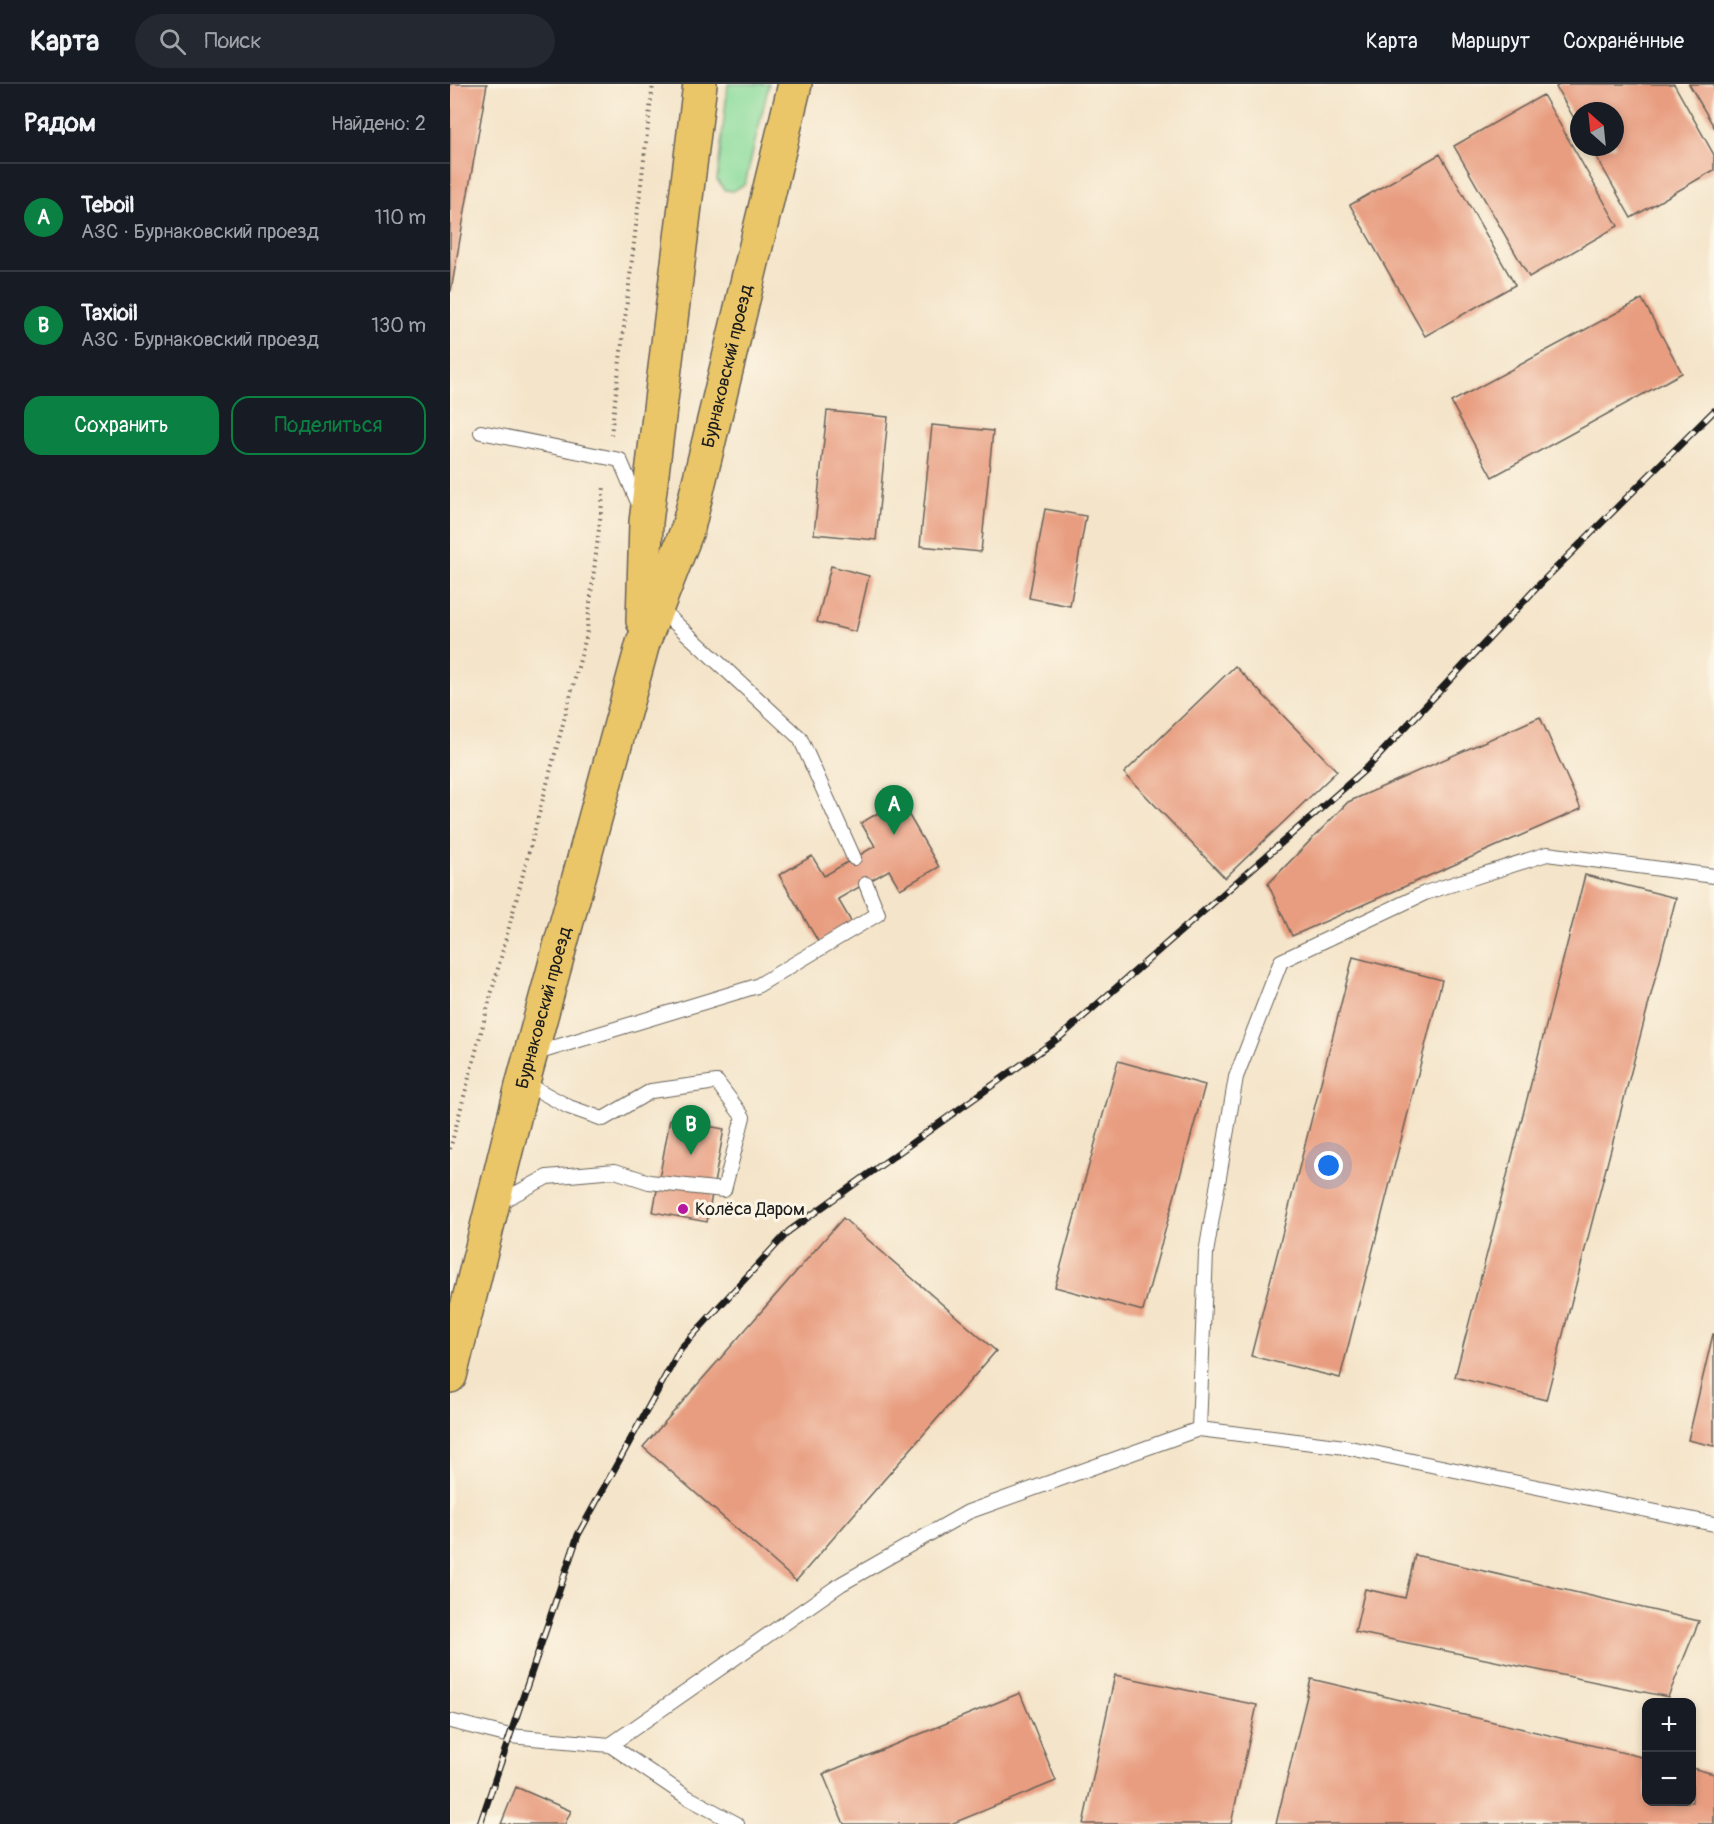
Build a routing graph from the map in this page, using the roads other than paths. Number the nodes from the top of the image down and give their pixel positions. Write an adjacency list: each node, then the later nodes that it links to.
1 (700, 84): 4 (main road, Бурнаковский проезд)
2 (795, 84): 5 (main road, Бурнаковский проезд)
3 (481, 432): 4 (lane)
4 (646, 522): 5 (main road); 7 (main road, Бурнаковский проезд)
5 (688, 528): 6 (main road, Бурнаковский проезд)
6 (658, 606): 7 (main road, Бурнаковский проезд); 8 (lane)
7 (642, 643): 11 (main road, Бурнаковский проезд)
8 (854, 858)
9 (1714, 876): 14 (lane)
10 (866, 884): 11 (lane)
11 (527, 1068): 12 (main road, Бурнаковский проезд); 12 (lane)
12 (493, 1205): 13 (main road, Бурнаковский проезд)
13 (450, 1376)
14 (1199, 1429): 15 (lane); 17 (lane)
15 (1714, 1524)
16 (450, 1721): 17 (lane)
17 (610, 1745): 18 (lane)
18 (737, 1824)

